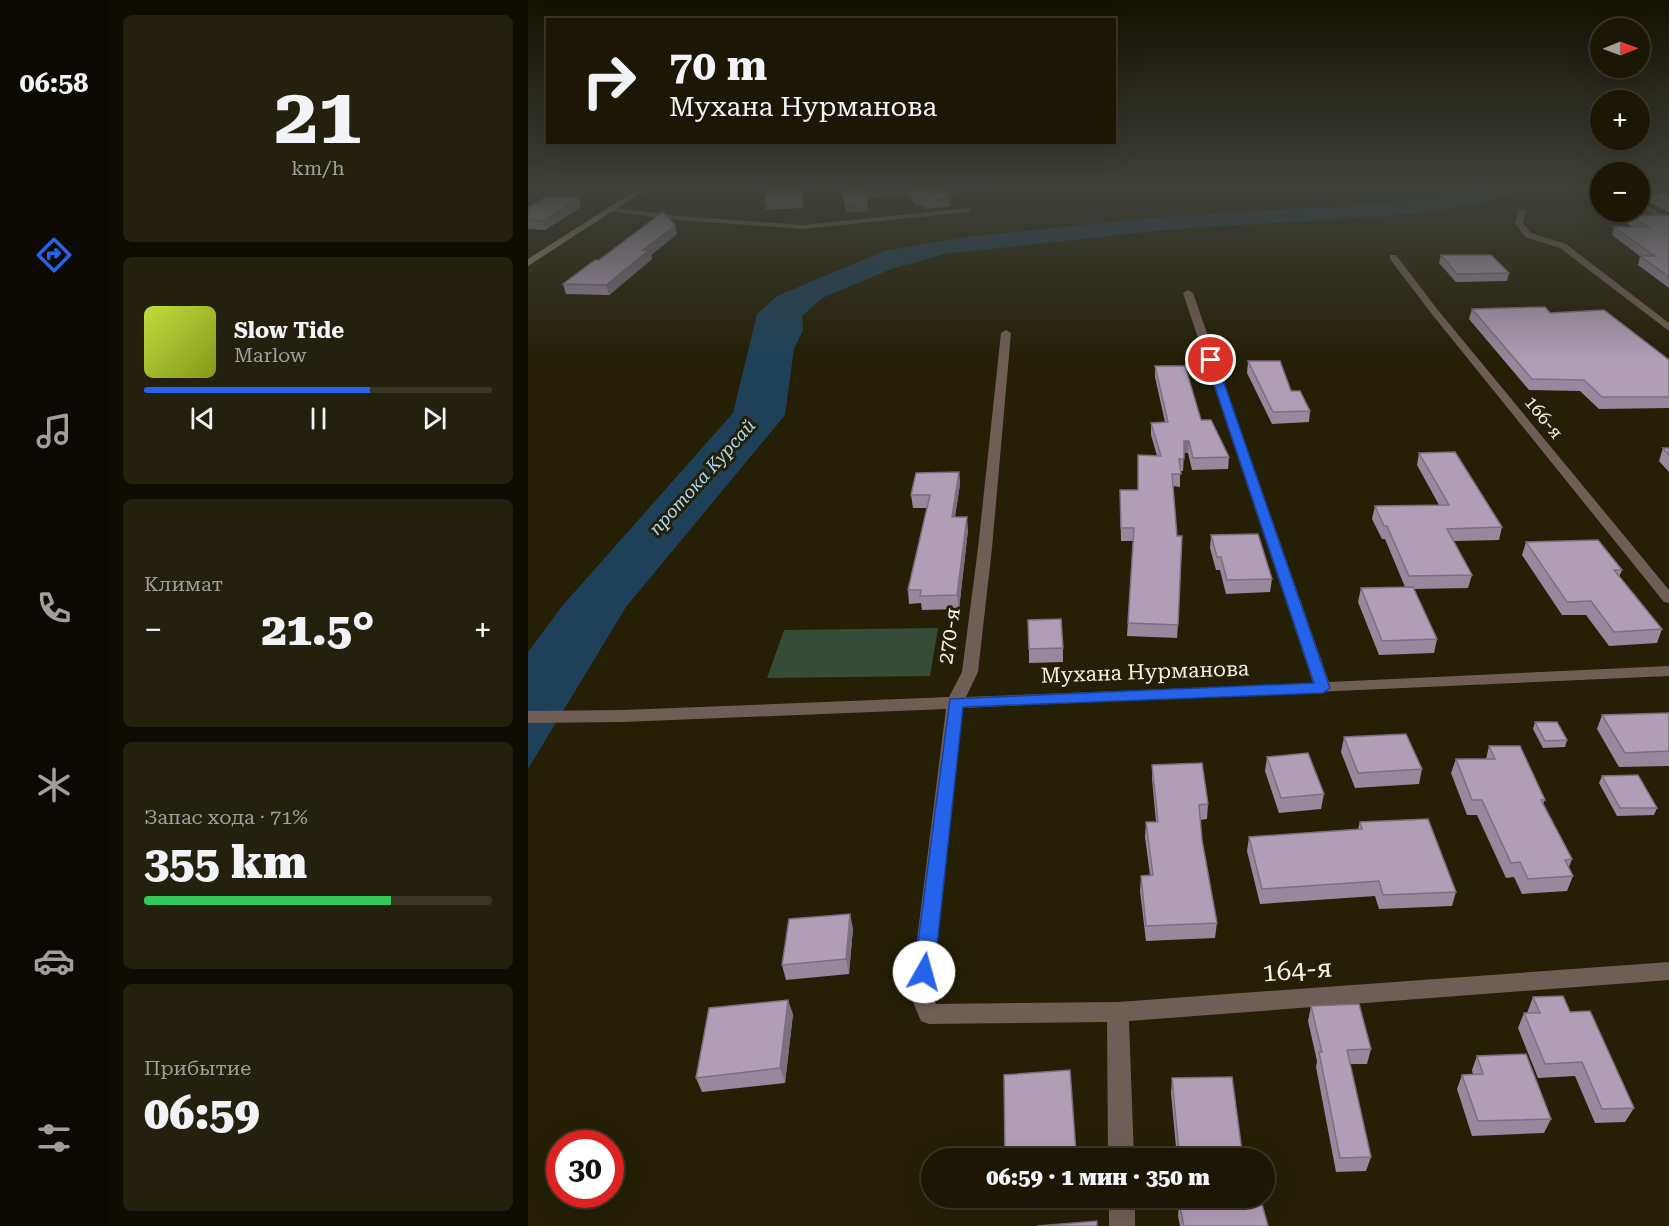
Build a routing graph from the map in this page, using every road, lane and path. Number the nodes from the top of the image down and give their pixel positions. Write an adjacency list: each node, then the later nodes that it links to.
1 (552, 247): 4 (street)
2 (1565, 247): 6 (street)
3 (1393, 257): 8 (street, 166-я)
4 (528, 263)
5 (1188, 293): 10 (street)
6 (1669, 328)
7 (1006, 333): 11 (street, 270-я)
8 (1669, 599)
9 (1669, 671): 10 (street, Мухана Нурманова)
10 (1323, 688): 11 (street, Мухана Нурманова)
11 (956, 702): 12 (street, Мухана Нурманова); 15 (street, 270-я)
12 (528, 717)
13 (1669, 971): 14 (street, 164-я)
14 (1118, 1012): 15 (street, 164-я); 16 (street)
15 (929, 1014)
16 (1121, 1148)
17 (1122, 1208): 18 (street)
18 (1122, 1226)

